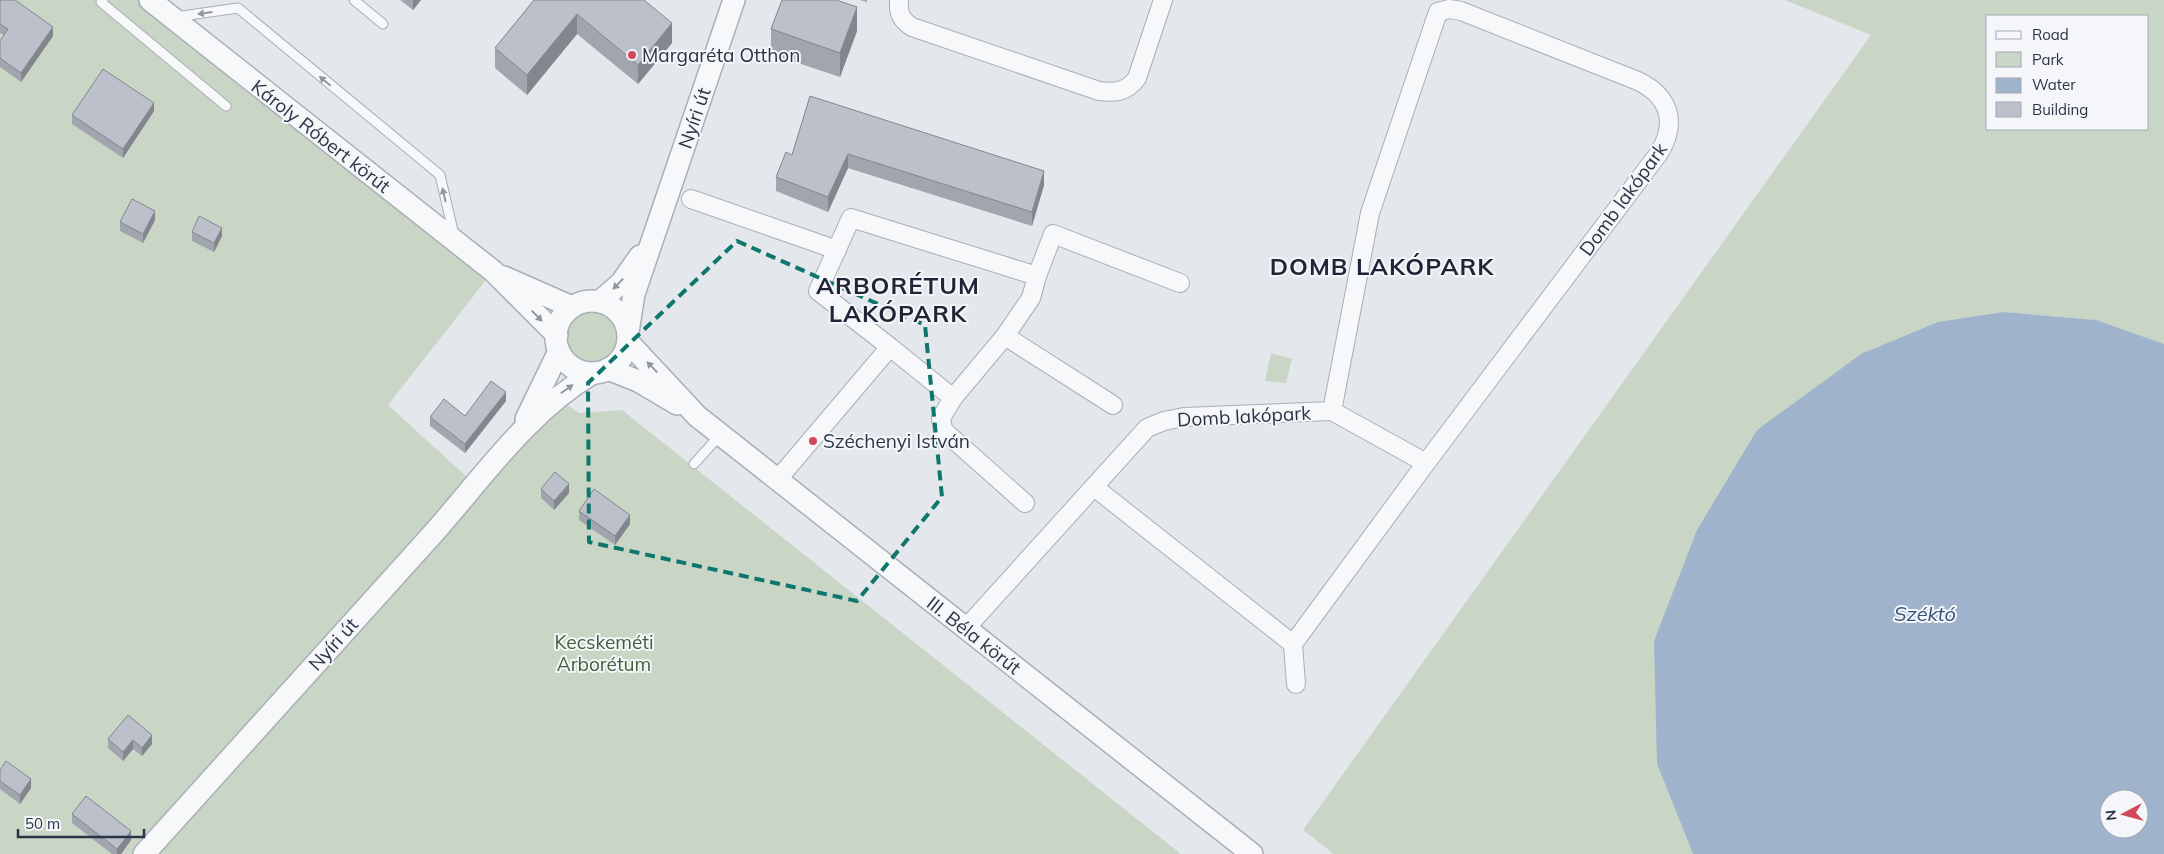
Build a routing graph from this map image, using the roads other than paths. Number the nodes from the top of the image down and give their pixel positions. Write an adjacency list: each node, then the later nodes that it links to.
1 (150, 0): 8 (street, Károly Róbert körút)
2 (354, 0): 9 (lane)
3 (734, 0): 12 (street, Nyíri út)
4 (899, 0): 5 (street)
5 (1163, 0)
6 (101, 1): 10 (lane)
7 (1434, 6): 27 (street, Domb lakópark); 31 (street, Domb lakópark)
8 (172, 18): 13 (street, Károly Róbert körút); 13 (lane, one-way to 8)
9 (383, 24)
10 (226, 106)
11 (691, 199): 14 (street)
12 (654, 235): 18 (street, Nyíri út, one-way to 18); 21 (street, Nyíri út)
13 (456, 242): 15 (street, Károly Róbert körút)
14 (837, 250): 16 (street); 23 (street)
15 (493, 272): 19 (street, Károly Róbert körút); 22 (street, Károly Róbert körút, one-way to 22)
16 (1037, 276): 17 (street); 20 (street)
17 (1180, 283)
18 (599, 302): 19 (street); 21 (street)
19 (572, 307): 22 (street)
20 (1005, 336): 25 (street); 26 (street)
21 (628, 337): 24 (street); 28 (street, III. Béla körút, one-way to 21)
22 (558, 343): 24 (street); 29 (street, Nyíri út)
23 (890, 348): 25 (street); 33 (street)
24 (601, 371): 28 (street, III. Béla körút); 29 (street, Nyíri út, one-way to 24)
25 (953, 398): 35 (street)
26 (1113, 405)
27 (1332, 411): 31 (street, Domb lakópark); 34 (street, Domb lakópark)
28 (697, 416): 30 (street, III. Béla körút)
29 (519, 432): 39 (street, Nyíri út)
30 (720, 434): 32 (lane); 33 (street, III. Béla körút)
31 (1426, 463): 37 (street, Domb lakópark)
32 (694, 464)
33 (778, 480): 36 (street, III. Béla körút)
34 (1094, 487): 36 (street, Domb lakópark); 37 (street)
35 (1025, 503)
36 (966, 628): 40 (street, III. Béla körút)
37 (1293, 644): 38 (street)
38 (1296, 684)
39 (144, 854)
40 (1252, 854)

